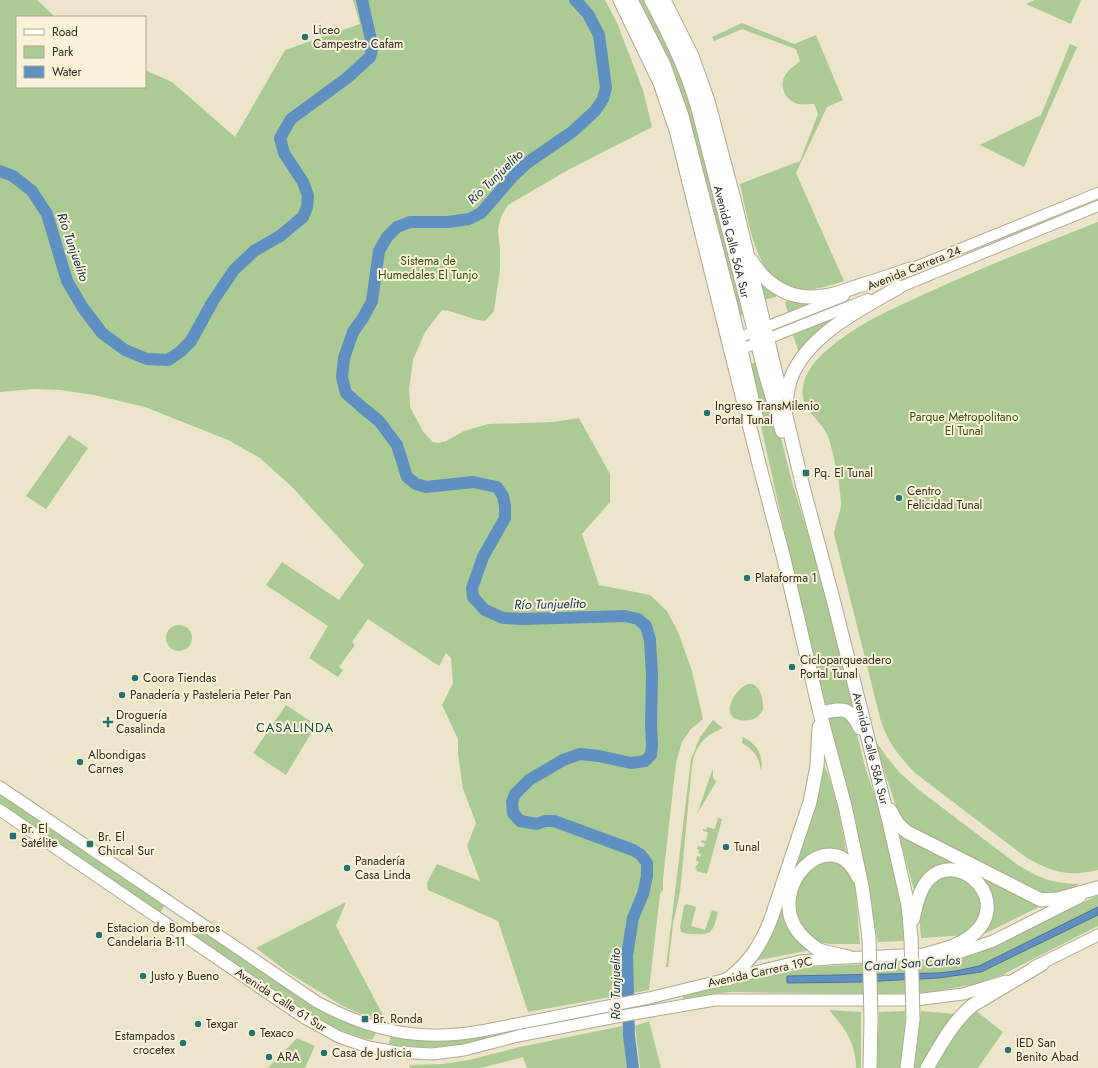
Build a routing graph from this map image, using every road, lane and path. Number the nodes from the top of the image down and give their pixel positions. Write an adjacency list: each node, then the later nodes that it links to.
1 (620, 0): 7 (highway)
2 (632, 0): 8 (highway, Avenida Calle 56A Sur)
3 (651, 0): 6 (highway, Avenida Calle 56A Sur)
4 (664, 0): 5 (highway, Avenida Calle 56A Sur)
5 (684, 39): 6 (highway); 11 (highway, Avenida Calle 56A Sur)
6 (685, 69): 14 (highway, Avenida Calle 56A Sur)
7 (684, 163): 8 (highway); 15 (highway)
8 (701, 188): 15 (highway, Avenida Calle 56A Sur)
9 (1098, 193): 12 (main road, Avenida Carrera 24)
10 (1098, 206): 13 (main road, Avenida Carrera 24)
11 (746, 248): 12 (highway); 14 (highway, Avenida Calle 56A Sur)
12 (910, 269): 14 (main road, Avenida Carrera 24)
13 (899, 287): 14 (main road, Avenida Carrera 24); 16 (highway)
14 (761, 336): 15 (main road, Avenida Carrera 24); 16 (highway, Avenida Calle 58A Sur); 17 (highway, Avenida Calle 56A Sur)
15 (735, 346): 18 (highway)
16 (786, 416): 17 (highway, Avenida Calle 58A Sur)
17 (803, 487): 19 (highway, Avenida Calle 58A Sur)
18 (820, 714): 19 (highway); 23 (highway); 30 (highway)
19 (872, 754): 21 (highway, Avenida Calle 58A Sur)
20 (0, 787): 31 (main road, Avenida Calle 61 Sur)
21 (881, 790): 24 (highway); 25 (highway, Avenida Calle 58A Sur)
22 (0, 810): 32 (main road, Avenida Calle 61 Sur)
23 (862, 886): 28 (highway); 33 (highway, bridge)
24 (1098, 888): 27 (main road, Avenida Carrera 19C)
25 (911, 932): 27 (highway); 34 (highway, bridge)
26 (1098, 935): 29 (main road, Avenida Carrera 19C)
27 (927, 954): 28 (main road, Avenida Carrera 19C)
28 (849, 957): 30 (main road, Avenida Carrera 19C)
29 (1042, 964): 32 (main road, Avenida Carrera 19C); 35 (highway)
30 (728, 979): 31 (main road, Avenida Carrera 19C)
31 (649, 998)
32 (651, 1010)
33 (870, 1068)
34 (907, 1068)
35 (927, 1068)

